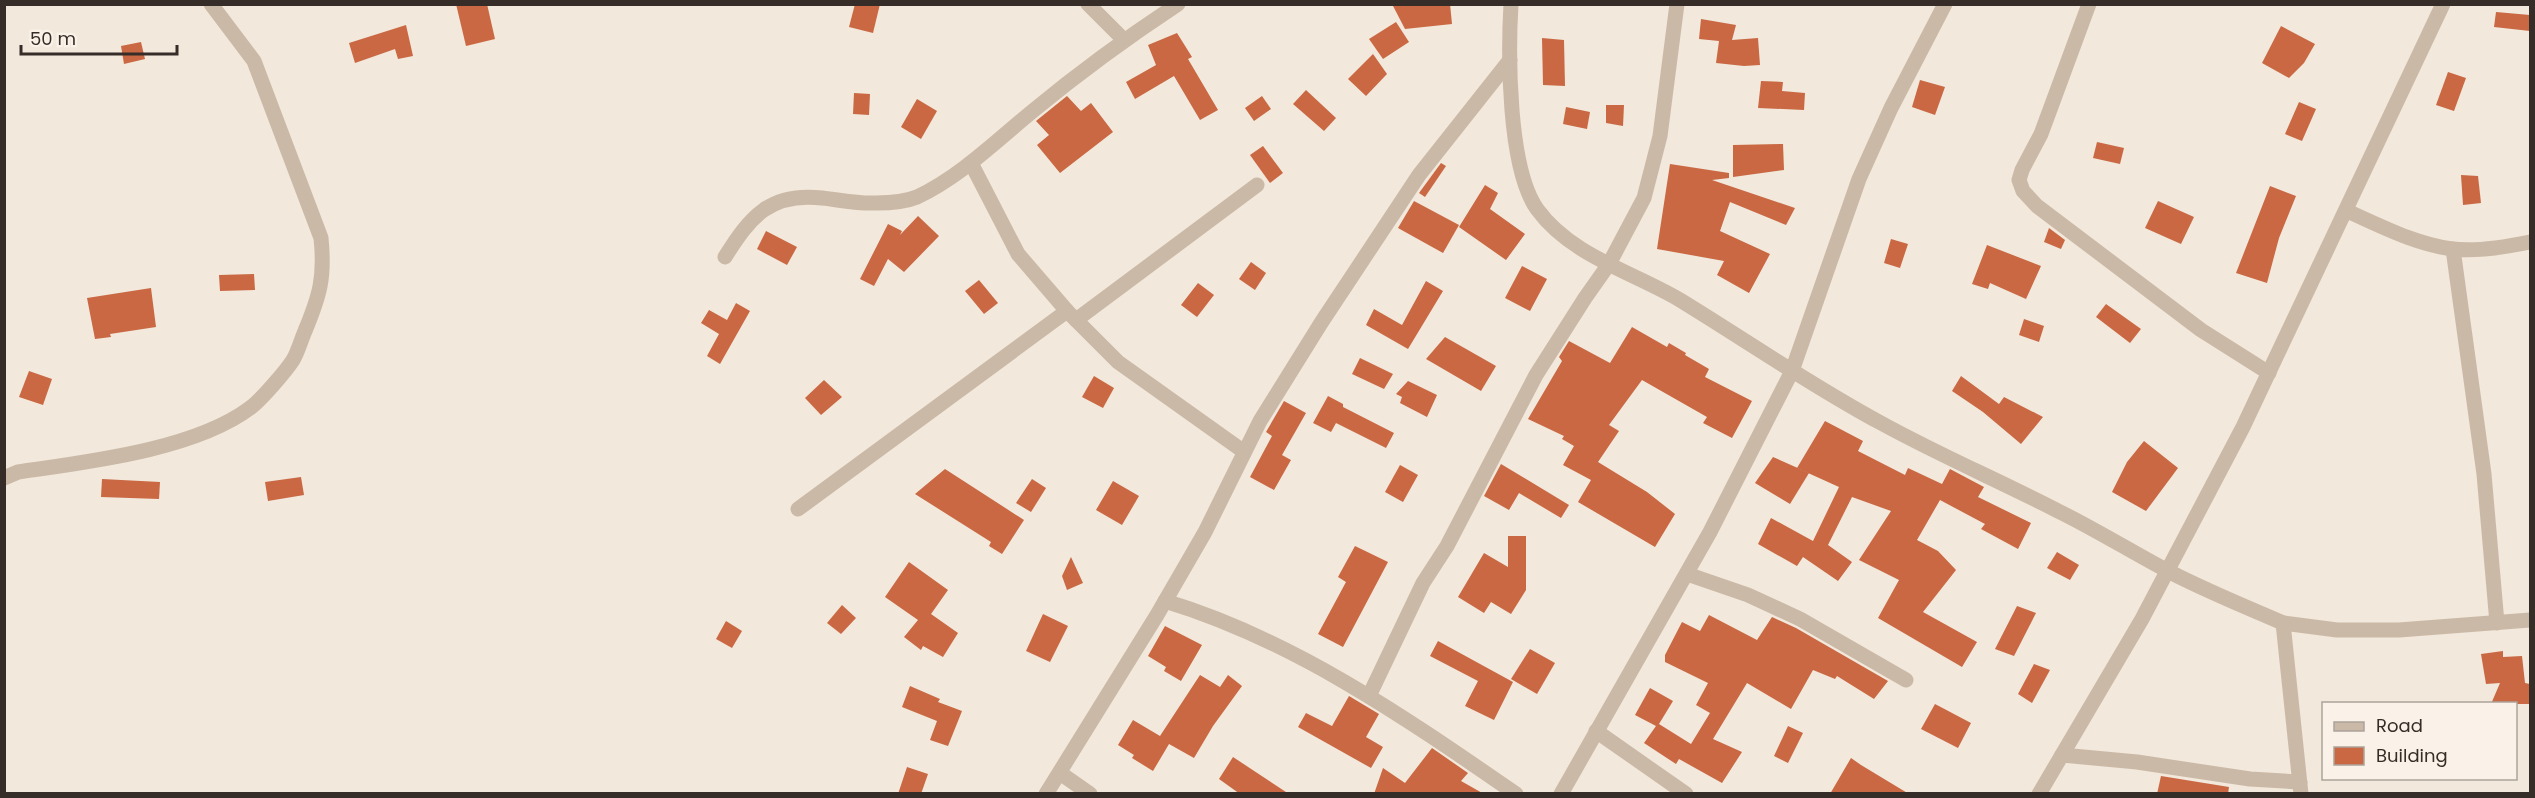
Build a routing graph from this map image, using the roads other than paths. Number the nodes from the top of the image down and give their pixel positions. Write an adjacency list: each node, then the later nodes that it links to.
1 (212, 4): 22 (street)
2 (1089, 4): 9 (street)
3 (1178, 4): 9 (street)
4 (1511, 4): 10 (street)
5 (1677, 4): 17 (street)
6 (1945, 4): 19 (street)
7 (2090, 4): 20 (street)
8 (2444, 4): 13 (street)
9 (1124, 40): 11 (street)
10 (1510, 60): 17 (street); 21 (street)
11 (971, 163): 16 (street); 18 (street)
12 (1257, 185): 18 (street)
13 (2347, 212): 15 (street); 20 (street)
14 (2530, 242): 15 (street)
15 (2453, 249): 29 (street)
16 (725, 257)
17 (1610, 264): 19 (street); 31 (street)
18 (1071, 316): 21 (street); 23 (street)
19 (1792, 371): 24 (street); 25 (street)
20 (2269, 374): 24 (street)
21 (1243, 451): 26 (street)
22 (4, 478)
23 (798, 509)
24 (2168, 571): 28 (street); 33 (street)
25 (1687, 574): 30 (street); 32 (street)
26 (1165, 601): 31 (street); 34 (street)
27 (2530, 620): 29 (street)
28 (2283, 623): 29 (street); 35 (street)
29 (2497, 623)
30 (1906, 680)
31 (1369, 696): 38 (street)
32 (1596, 731): 39 (street); 40 (street)
33 (2062, 755): 35 (street); 41 (street)
34 (1060, 773): 36 (street); 37 (street)
35 (2300, 788)
36 (1046, 794)
37 (1090, 794)
38 (1516, 794)
39 (1561, 794)
40 (1686, 794)
41 (2039, 794)

